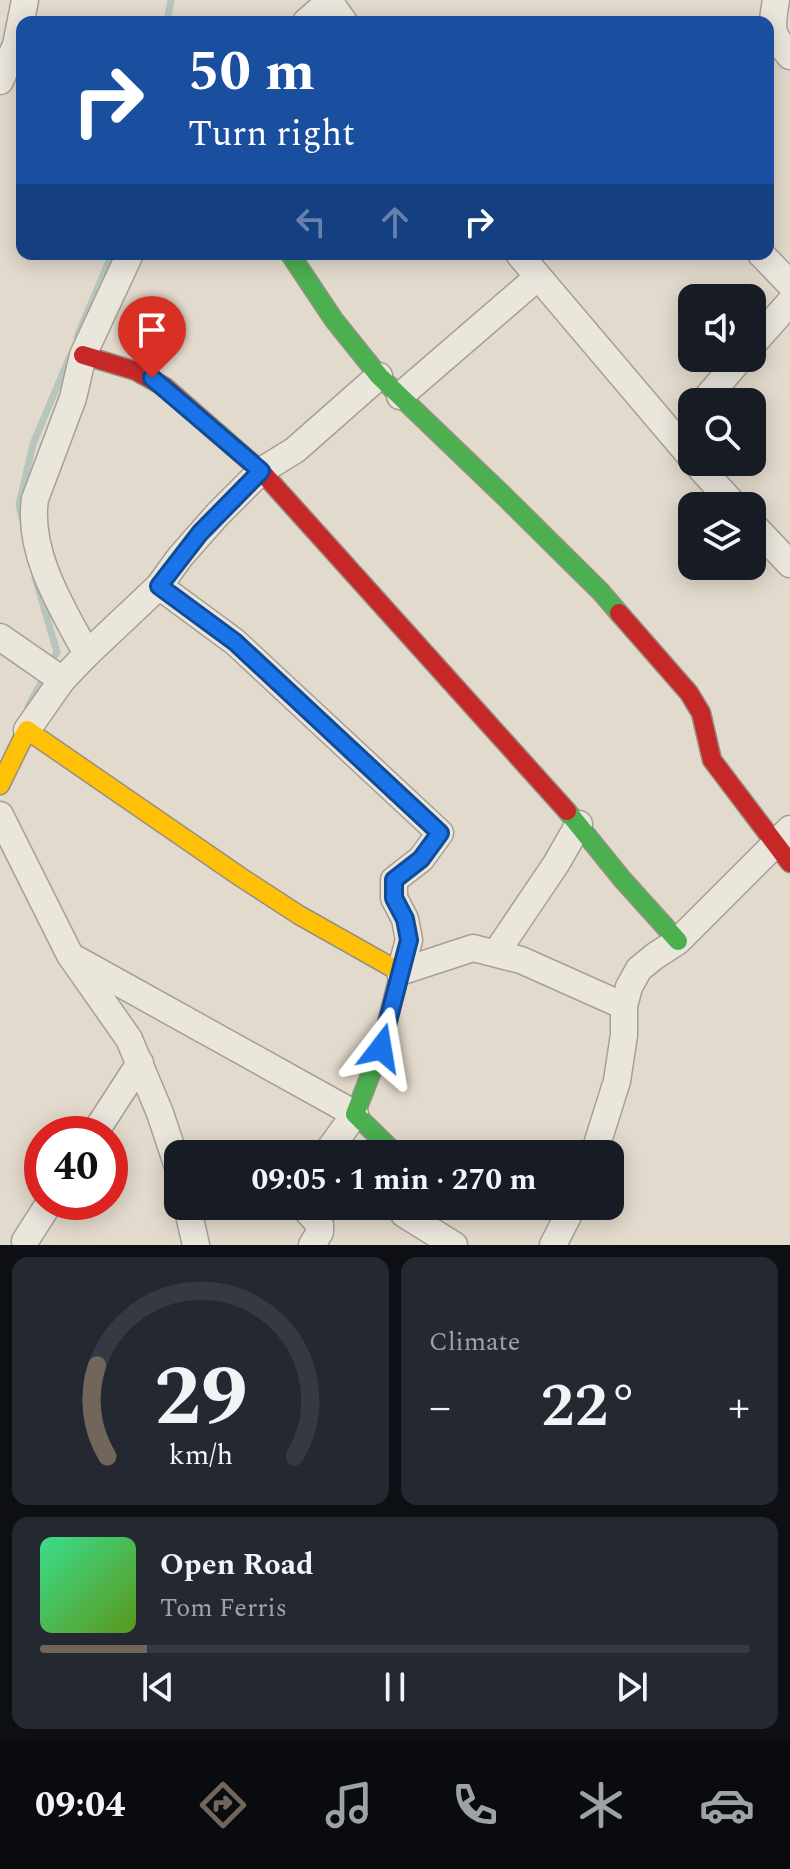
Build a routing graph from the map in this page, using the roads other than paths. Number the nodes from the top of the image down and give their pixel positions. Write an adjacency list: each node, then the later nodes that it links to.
1 (774, 35): 3 (street)
2 (16, 45): 4 (street)
3 (780, 55)
4 (0, 81)
5 (127, 260): 13 (street)
6 (294, 260): 15 (street)
7 (524, 260): 9 (street)
8 (767, 260): 10 (street)
9 (538, 277): 17 (street); 19 (street)
10 (790, 284)
11 (790, 302): 12 (street)
12 (766, 329)
13 (83, 355): 21 (street); 28 (street)
14 (729, 372): 16 (street)
15 (379, 376): 17 (street); 21 (street)
16 (715, 388)
17 (400, 396): 34 (street)
18 (678, 430): 19 (street)
19 (673, 436): 20 (street)
20 (678, 442)
21 (261, 471): 26 (street); 33 (street)
22 (708, 476): 23 (street)
23 (723, 492)
24 (766, 539): 25 (street)
25 (790, 564)
26 (159, 586): 28 (street); 38 (street)
27 (0, 637): 29 (street)
28 (87, 654): 29 (street)
29 (62, 680): 30 (street)
30 (27, 730): 31 (street); 38 (street)
31 (0, 785)
32 (0, 815): 37 (street)
33 (579, 824): 35 (street); 36 (street)
34 (785, 846): 35 (street)
35 (678, 941): 39 (street)
36 (496, 953): 38 (street); 39 (street)
37 (70, 955): 40 (street); 41 (street)
38 (400, 972): 41 (street)
39 (624, 1006): 46 (street)
40 (140, 1063): 42 (street); 43 (street)
41 (355, 1114): 44 (street); 45 (street)
42 (106, 1116)
43 (169, 1140)
44 (336, 1140)
45 (382, 1140)
46 (598, 1140)
47 (38, 1220): 52 (street)
48 (190, 1220): 53 (street)
49 (316, 1220): 54 (street)
50 (414, 1220): 55 (street)
51 (566, 1220): 56 (street)
52 (25, 1241)
53 (196, 1245)
54 (312, 1245)
55 (454, 1245)
56 (553, 1245)

